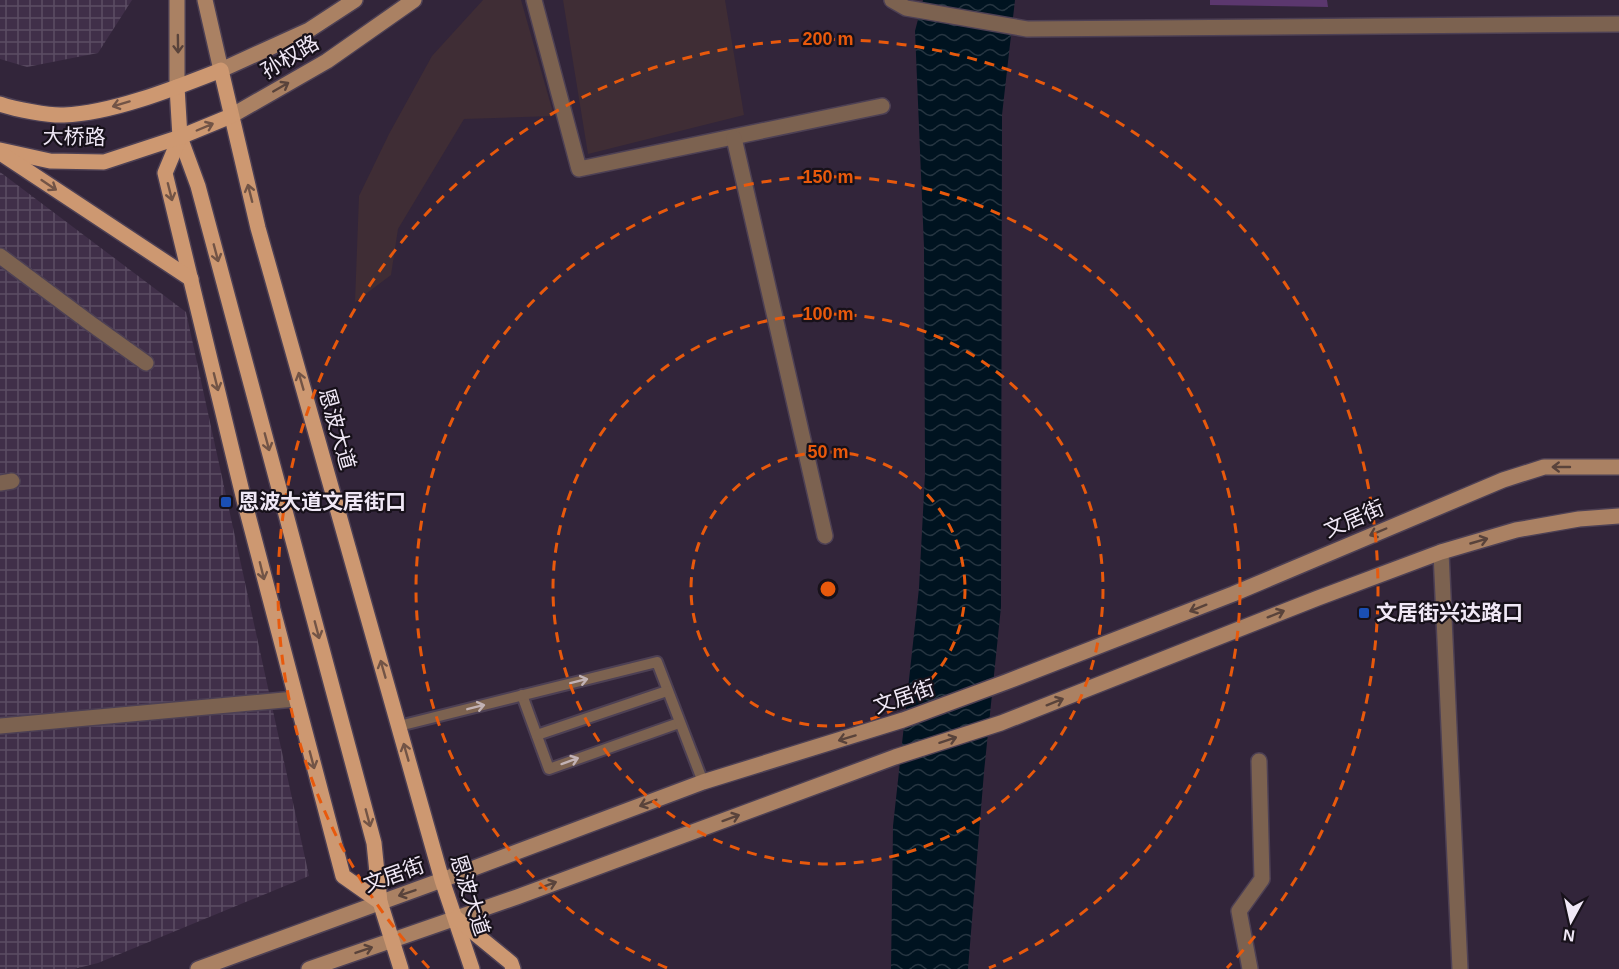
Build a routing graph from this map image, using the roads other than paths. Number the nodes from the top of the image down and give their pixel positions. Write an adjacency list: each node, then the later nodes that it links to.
1 (177, 0): 9 (main road, one-way to 9)
2 (205, 0): 8 (main road, 恩波大道)
3 (355, 0): 8 (main road, 孙权路)
4 (414, 0): 12 (main road, 孙权路, one-way to 4)
5 (534, 0): 14 (street)
6 (899, 4): 7 (street)
7 (1619, 24)
8 (221, 70): 9 (main road, 孙权路); 12 (main road, 恩波大道)
9 (177, 87): 10 (main road, 大桥路, one-way to 10); 13 (main road)
10 (0, 104)
11 (882, 106): 14 (street)
12 (231, 116): 13 (main road, 孙权路, one-way to 12); 28 (main road, 恩波大道, one-way to 12)
13 (180, 137): 15 (main road, 大桥路); 17 (main road, one-way to 17); 33 (main road, one-way to 33)
14 (734, 138): 21 (street)
15 (0, 151): 17 (main road, one-way to 17)
16 (0, 256): 18 (street)
17 (190, 279): 25 (main road, one-way to 25)
18 (146, 363)
19 (1619, 467): 31 (main road, 文居街, one-way to 31)
20 (1619, 516): 22 (main road, one-way to 20)
21 (825, 536)
22 (1442, 552): 34 (main road, one-way to 22); 42 (street)
23 (667, 691): 24 (lane, one-way to 23); 26 (lane); 29 (lane)
24 (522, 695): 28 (lane, one-way to 24); 29 (lane)
25 (295, 699): 27 (street); 33 (main road, one-way to 33)
26 (679, 723): 29 (lane, one-way to 26); 31 (lane)
27 (0, 726)
28 (399, 726): 32 (main road, 恩波大道, one-way to 28)
29 (537, 735)
30 (1259, 760): 41 (street)
31 (703, 782): 32 (main road, 文居街, one-way to 32)
32 (442, 880): 33 (main road, 文居街, one-way to 33); 34 (main road, 恩波大道)
33 (380, 902): 35 (main road); 36 (main road, 文居街)
34 (455, 917): 35 (main road); 39 (main road, 恩波大道); 40 (main road)
35 (392, 941): 37 (main road, one-way to 35); 38 (main road)
36 (198, 969)
37 (309, 969)
38 (401, 969)
39 (472, 969)
40 (513, 969)
41 (1250, 969)
42 (1460, 969)

